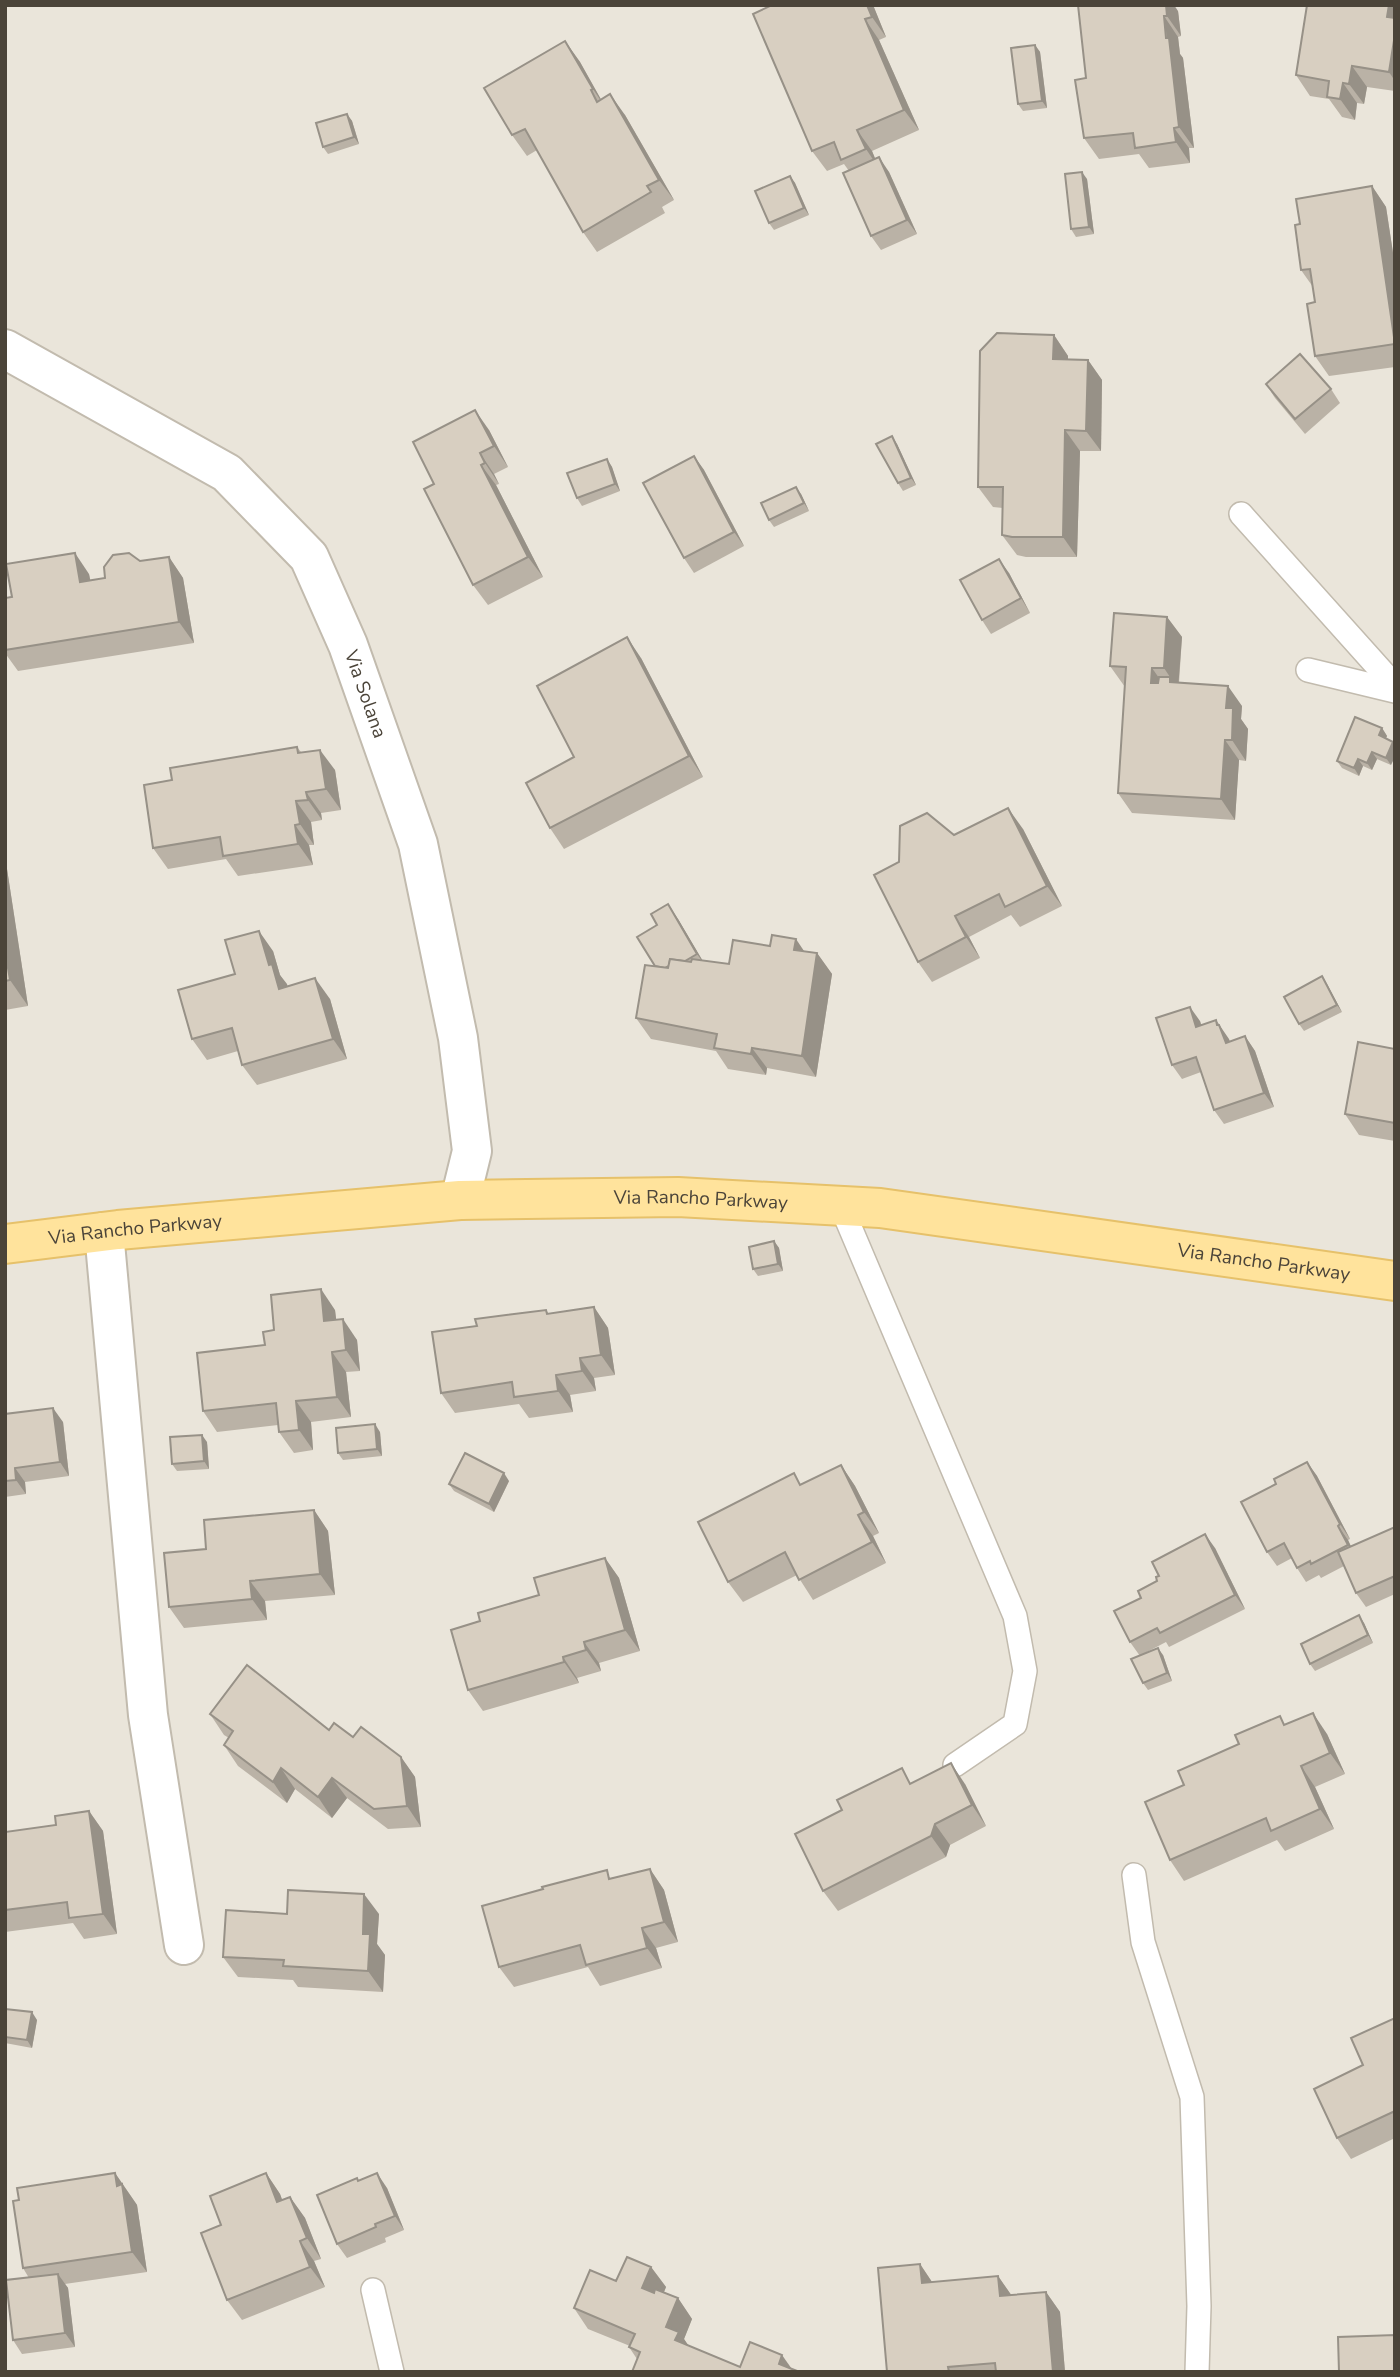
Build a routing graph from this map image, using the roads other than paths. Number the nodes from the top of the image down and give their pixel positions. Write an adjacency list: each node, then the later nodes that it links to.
1 (5, 349): 5 (street, Via Solana)
2 (1241, 514): 4 (lane)
3 (1308, 670): 4 (lane)
4 (1395, 689)
5 (460, 1200): 6 (main road, Via Rancho Parkway); 7 (main road, Via Rancho Parkway)
6 (841, 1206): 9 (main road, Via Rancho Parkway); 10 (lane)
7 (104, 1232): 8 (main road, Via Rancho Parkway); 12 (street)
8 (5, 1244)
9 (1395, 1281)
10 (955, 1765)
11 (1134, 1875): 15 (lane)
12 (184, 1945)
13 (373, 2290): 14 (lane)
14 (392, 2372)
15 (1197, 2372)

